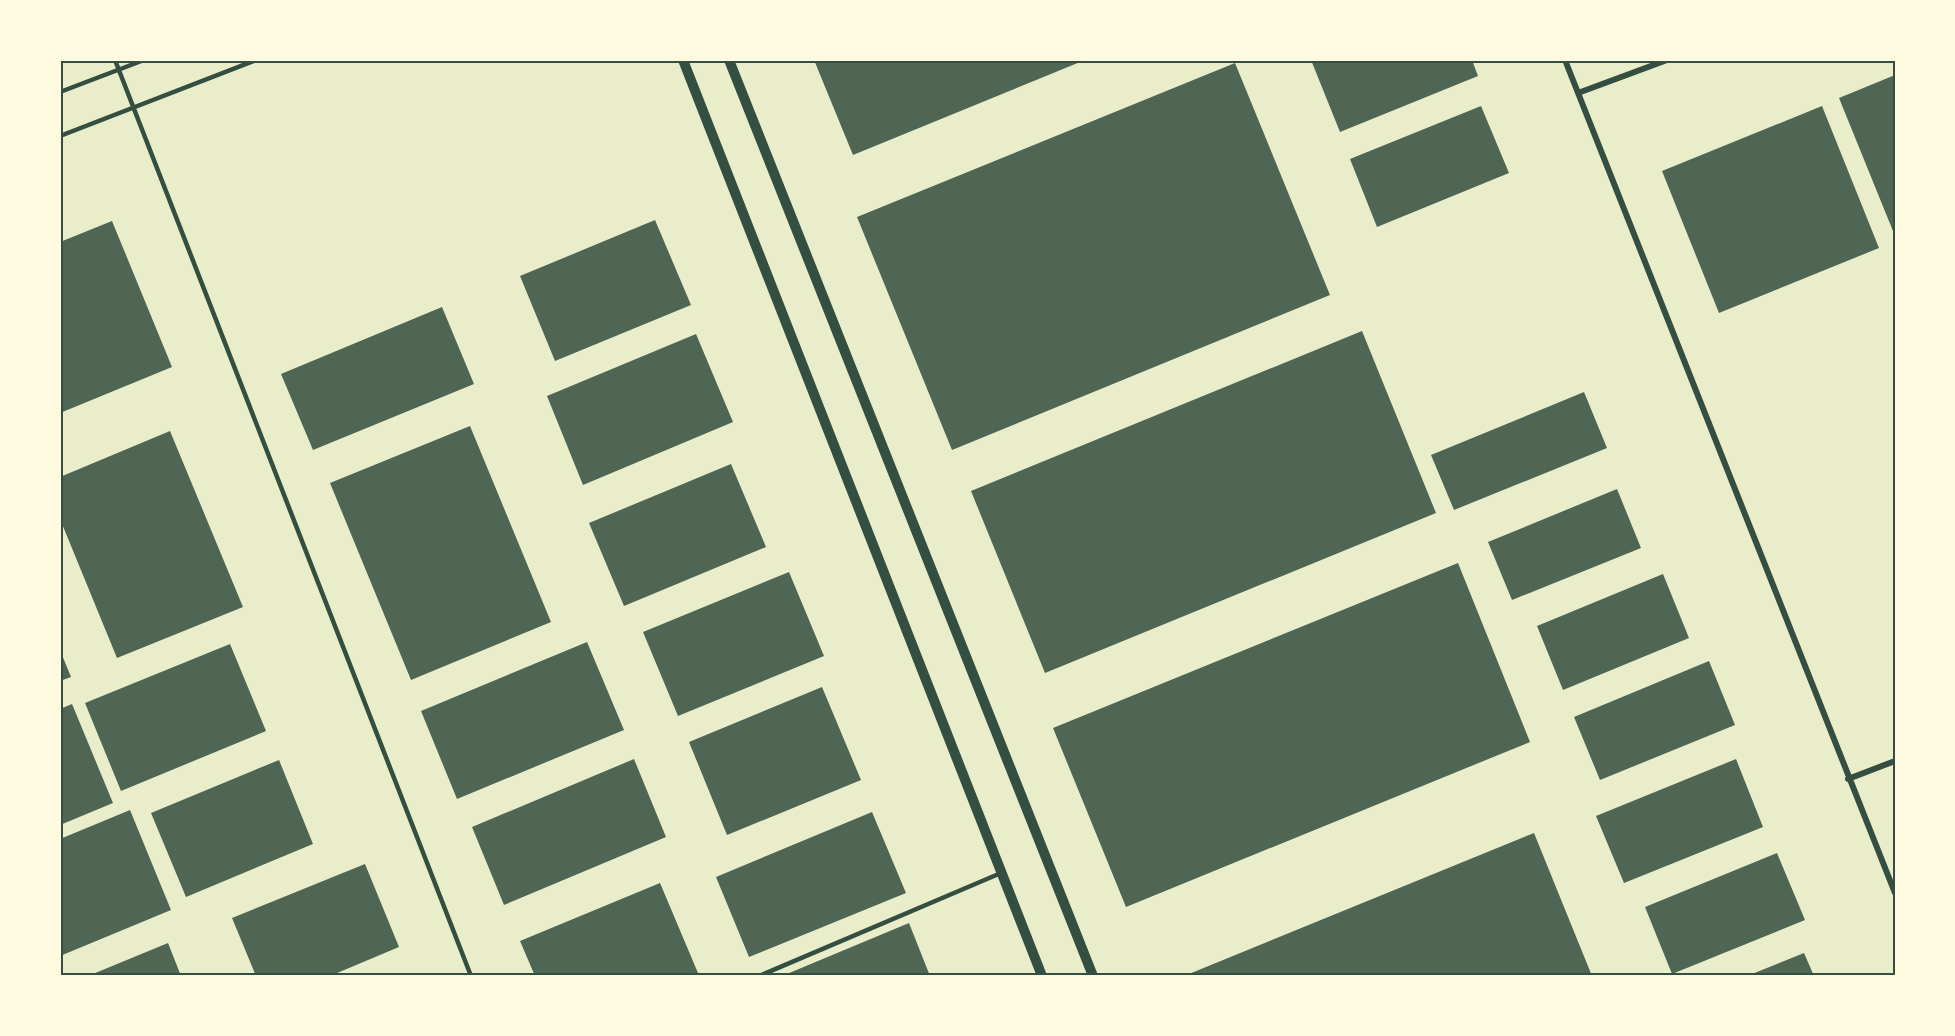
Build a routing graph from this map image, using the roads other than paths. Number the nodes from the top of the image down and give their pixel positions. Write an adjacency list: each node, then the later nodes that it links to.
1 (114, 60): 8 (lane)
2 (144, 60): 8 (lane)
3 (256, 60): 11 (lane)
4 (683, 60): 15 (street)
5 (729, 60): 20 (street)
6 (1565, 60): 10 (street)
7 (1667, 60): 10 (street)
8 (118, 70): 9 (lane); 11 (lane)
9 (60, 92)
10 (1578, 93): 14 (street)
11 (133, 108): 12 (lane); 17 (lane)
12 (60, 136)
13 (1895, 761): 14 (street)
14 (1848, 779): 16 (street)
15 (1001, 873): 18 (lane); 19 (street)
16 (1895, 893)
17 (471, 976)
18 (759, 976)
19 (1042, 976)
20 (1093, 976)

